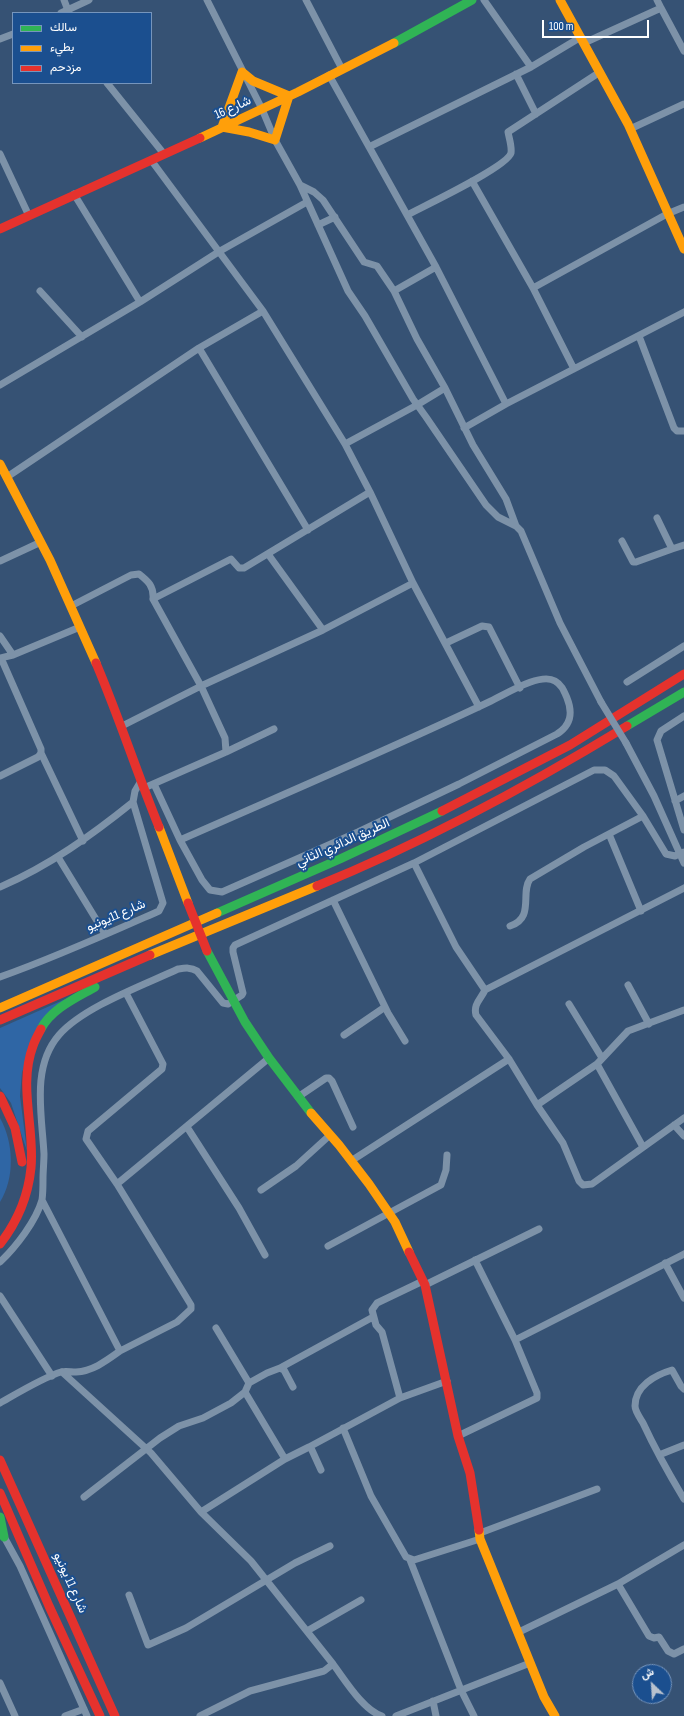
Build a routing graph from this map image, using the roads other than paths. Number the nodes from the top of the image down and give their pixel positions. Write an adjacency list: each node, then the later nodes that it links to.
1 (64, 0): 10 (street)
2 (90, 0): 10 (street)
3 (207, 0): 17 (street)
4 (306, 0): 16 (street)
5 (472, 0): 16 (main road, شارع 16)
6 (484, 0): 15 (street)
7 (560, 0): 13 (main road)
8 (657, 0): 9 (street)
9 (661, 8): 13 (street); 14 (street)
10 (69, 11)
11 (12, 34): 12 (street)
12 (0, 39)
13 (582, 40): 15 (street); 18 (main road)
14 (684, 51)
15 (530, 66): 19 (street)
16 (342, 68): 20 (main road, شارع 16)
17 (242, 72): 22 (main road); 24 (street); 26 (main road)
18 (600, 72): 25 (street); 27 (main road)
19 (516, 74): 25 (street); 29 (street)
20 (329, 75): 22 (main road, شارع 16); 29 (street)
21 (109, 84): 31 (street)
22 (289, 96): 24 (main road, شارع 16); 28 (main road)
23 (684, 104): 27 (street)
24 (262, 109): 26 (main road, شارع 16); 28 (street)
25 (536, 114): 33 (street)
26 (222, 127): 28 (main road); 31 (main road, شارع 16)
27 (630, 129): 38 (main road)
28 (275, 140): 34 (street)
29 (369, 147): 39 (street)
30 (0, 154): 40 (street)
31 (164, 154): 32 (main road, شارع 16)
32 (151, 160): 35 (main road, شارع 16); 45 (street)
33 (472, 181): 39 (street); 47 (street)
34 (300, 185): 36 (street); 41 (street)
35 (74, 194): 40 (main road, شارع 16); 50 (street)
36 (307, 202): 42 (street); 45 (street)
37 (684, 207): 38 (street)
38 (668, 214): 44 (main road); 47 (street)
39 (407, 215): 46 (street)
40 (29, 216): 43 (main road, شارع 16)
41 (335, 217): 42 (street); 49 (street)
42 (318, 226): 60 (street)
43 (0, 229)
44 (684, 249)
45 (220, 251): 50 (street); 51 (street)
46 (436, 267): 49 (street); 59 (street)
47 (533, 288): 56 (street)
48 (40, 291): 54 (street)
49 (394, 291): 58 (street)
50 (140, 302): 54 (street)
51 (263, 311): 55 (street); 63 (street)
52 (684, 312): 53 (street)
53 (639, 336): 56 (street); 62 (street)
54 (82, 337): 57 (street)
55 (199, 348): 65 (street); 69 (street)
56 (574, 369): 59 (street)
57 (0, 385)
58 (445, 388): 60 (street); 61 (street)
59 (506, 404): 61 (street)
60 (417, 405): 63 (street); 68 (street)
61 (464, 428): 68 (street)
62 (684, 431)
63 (345, 444): 66 (street)
64 (0, 464): 65 (main road)
65 (7, 476): 71 (main road)
66 (370, 492): 69 (street); 76 (street)
67 (657, 518): 73 (street)
68 (516, 526): 108 (street, bridge)
69 (308, 530): 74 (street)
70 (622, 541): 73 (street)
71 (41, 542): 75 (street); 78 (main road)
72 (684, 545): 73 (street)
73 (672, 549)
74 (268, 554): 77 (street); 80 (street)
75 (0, 561)
76 (413, 583): 80 (street); 82 (street)
77 (153, 599): 78 (street); 88 (street)
78 (71, 606): 79 (main road)
79 (80, 627): 84 (street); 93 (main road)
80 (323, 630): 88 (street)
81 (0, 636): 84 (street)
82 (446, 643): 89 (street); 91 (street)
83 (684, 646): 87 (street)
84 (13, 655): 85 (street)
85 (0, 658): 96 (street)
86 (684, 674): 119 (main road, الطريق الدائري الثاني)
87 (627, 682)
88 (201, 686): 93 (street); 95 (street)
89 (520, 688): 91 (street); 106 (street)
90 (684, 692): 118 (main road)
91 (479, 707): 106 (street)
92 (684, 716): 101 (street)
93 (122, 726): 99 (main road)
94 (274, 729): 95 (street)
95 (226, 752): 98 (street)
96 (41, 753): 97 (street); 107 (street)
97 (0, 776)
98 (154, 784): 99 (street); 106 (street)
99 (143, 785): 102 (street); 125 (main road, bridge)
100 (684, 796): 101 (street)
101 (675, 800): 104 (street)
102 (133, 802): 107 (street); 117 (street, شارع 11يونيو)
103 (643, 816): 105 (street); 108 (street); 110 (street)
104 (684, 830)
105 (609, 834): 115 (street); 116 (street)
106 (180, 840)
107 (83, 841): 109 (street)
108 (682, 853): 111 (street)
109 (58, 857): 112 (street); 117 (street)
110 (414, 863): 114 (street); 122 (street)
111 (684, 864)
112 (0, 887)
113 (684, 888): 115 (street)
114 (333, 900): 125 (street); 127 (street)
115 (641, 911): 122 (street)
116 (510, 926)
117 (105, 934): 120 (street, شارع 11يونيو)
118 (187, 939): 130 (main road); 156 (main road)
119 (131, 951): 124 (main road); 128 (main road, الطريق الدائري الثاني)
120 (0, 977)
121 (628, 986): 131 (street)
122 (485, 990): 136 (street)
123 (126, 993): 125 (street); 150 (street); 152 (street)
124 (0, 998)
125 (235, 1000): 134 (main road)
126 (569, 1004): 135 (street)
127 (385, 1007): 132 (street); 133 (street)
128 (0, 1008)
129 (684, 1010): 131 (street)
130 (0, 1020)
131 (648, 1024): 135 (street)
132 (344, 1036)
133 (405, 1042)
134 (269, 1058): 139 (main road); 143 (street)
135 (602, 1058): 137 (street)
136 (508, 1059): 140 (street); 149 (street)
137 (597, 1064): 140 (street); 147 (street)
138 (0, 1096): 155 (main road)
139 (298, 1097): 144 (street); 145 (main road)
140 (537, 1106): 147 (street)
141 (684, 1118): 142 (street)
142 (674, 1125): 146 (street); 147 (street)
143 (187, 1127): 150 (street); 159 (street)
144 (353, 1127)
145 (330, 1135): 149 (main road); 151 (street)
146 (684, 1136)
147 (643, 1147)
148 (447, 1155): 153 (street)
149 (351, 1161): 153 (main road)
150 (117, 1184): 169 (street)
151 (261, 1190)
152 (42, 1200): 161 (street); 169 (street)
153 (388, 1212): 157 (street); 163 (main road)
154 (539, 1229): 160 (street)
155 (0, 1230)
156 (0, 1244)
157 (328, 1246)
158 (684, 1254): 162 (street)
159 (265, 1255)
160 (475, 1260): 163 (street); 168 (street)
161 (0, 1262)
162 (665, 1263): 165 (street); 168 (street)
163 (424, 1283): 166 (street); 173 (main road)
164 (0, 1296): 172 (street)
165 (684, 1298)
166 (373, 1317): 170 (street); 178 (street)
167 (216, 1328): 174 (street)
168 (515, 1340): 181 (street)
169 (120, 1351): 171 (street)
170 (280, 1368): 174 (street); 175 (street)
171 (62, 1372): 172 (street); 184 (street)
172 (52, 1376): 179 (street)
173 (447, 1381): 178 (street); 181 (main road)
174 (249, 1383): 177 (street)
175 (293, 1387)
176 (684, 1389): 185 (street)
177 (245, 1392): 184 (street); 187 (street)
178 (400, 1398): 180 (street)
179 (0, 1403)
180 (343, 1428): 183 (street); 200 (street)
181 (458, 1436): 196 (main road)
182 (684, 1445): 185 (street)
183 (309, 1447): 187 (street); 188 (street)
184 (145, 1449): 191 (street); 193 (street)
185 (659, 1455): 192 (street)
186 (0, 1460): 218 (main road, شارع 11 يونيو)
187 (285, 1460): 193 (street)
188 (321, 1470)
189 (597, 1489): 196 (street)
190 (0, 1493): 217 (main road)
191 (84, 1496)
192 (684, 1499)
193 (201, 1512): 201 (street)
194 (0, 1517): 197 (main road)
195 (0, 1526): 197 (street)
196 (480, 1536): 200 (street); 206 (main road)
197 (2, 1538): 213 (street)
198 (684, 1545): 202 (street)
199 (330, 1546): 201 (street)
200 (410, 1560): 211 (street)
201 (266, 1580): 203 (street); 205 (street)
202 (618, 1584): 206 (street); 207 (street)
203 (129, 1595)
204 (361, 1600): 205 (street)
205 (307, 1632): 209 (street)
206 (519, 1632): 208 (main road)
207 (684, 1649)
208 (530, 1663): 211 (street); 224 (main road)
209 (333, 1664): 219 (street); 220 (street)
210 (0, 1683): 214 (street)
211 (461, 1690): 212 (street); 223 (street)
212 (433, 1701): 221 (street); 222 (street)
213 (84, 1709): 215 (street); 216 (street)
214 (15, 1716)
215 (65, 1716)
216 (87, 1716)
217 (100, 1716)
218 (115, 1716)
219 (200, 1716)
220 (382, 1716)
221 (396, 1716)
222 (436, 1716)
223 (474, 1716)
224 (555, 1716)

